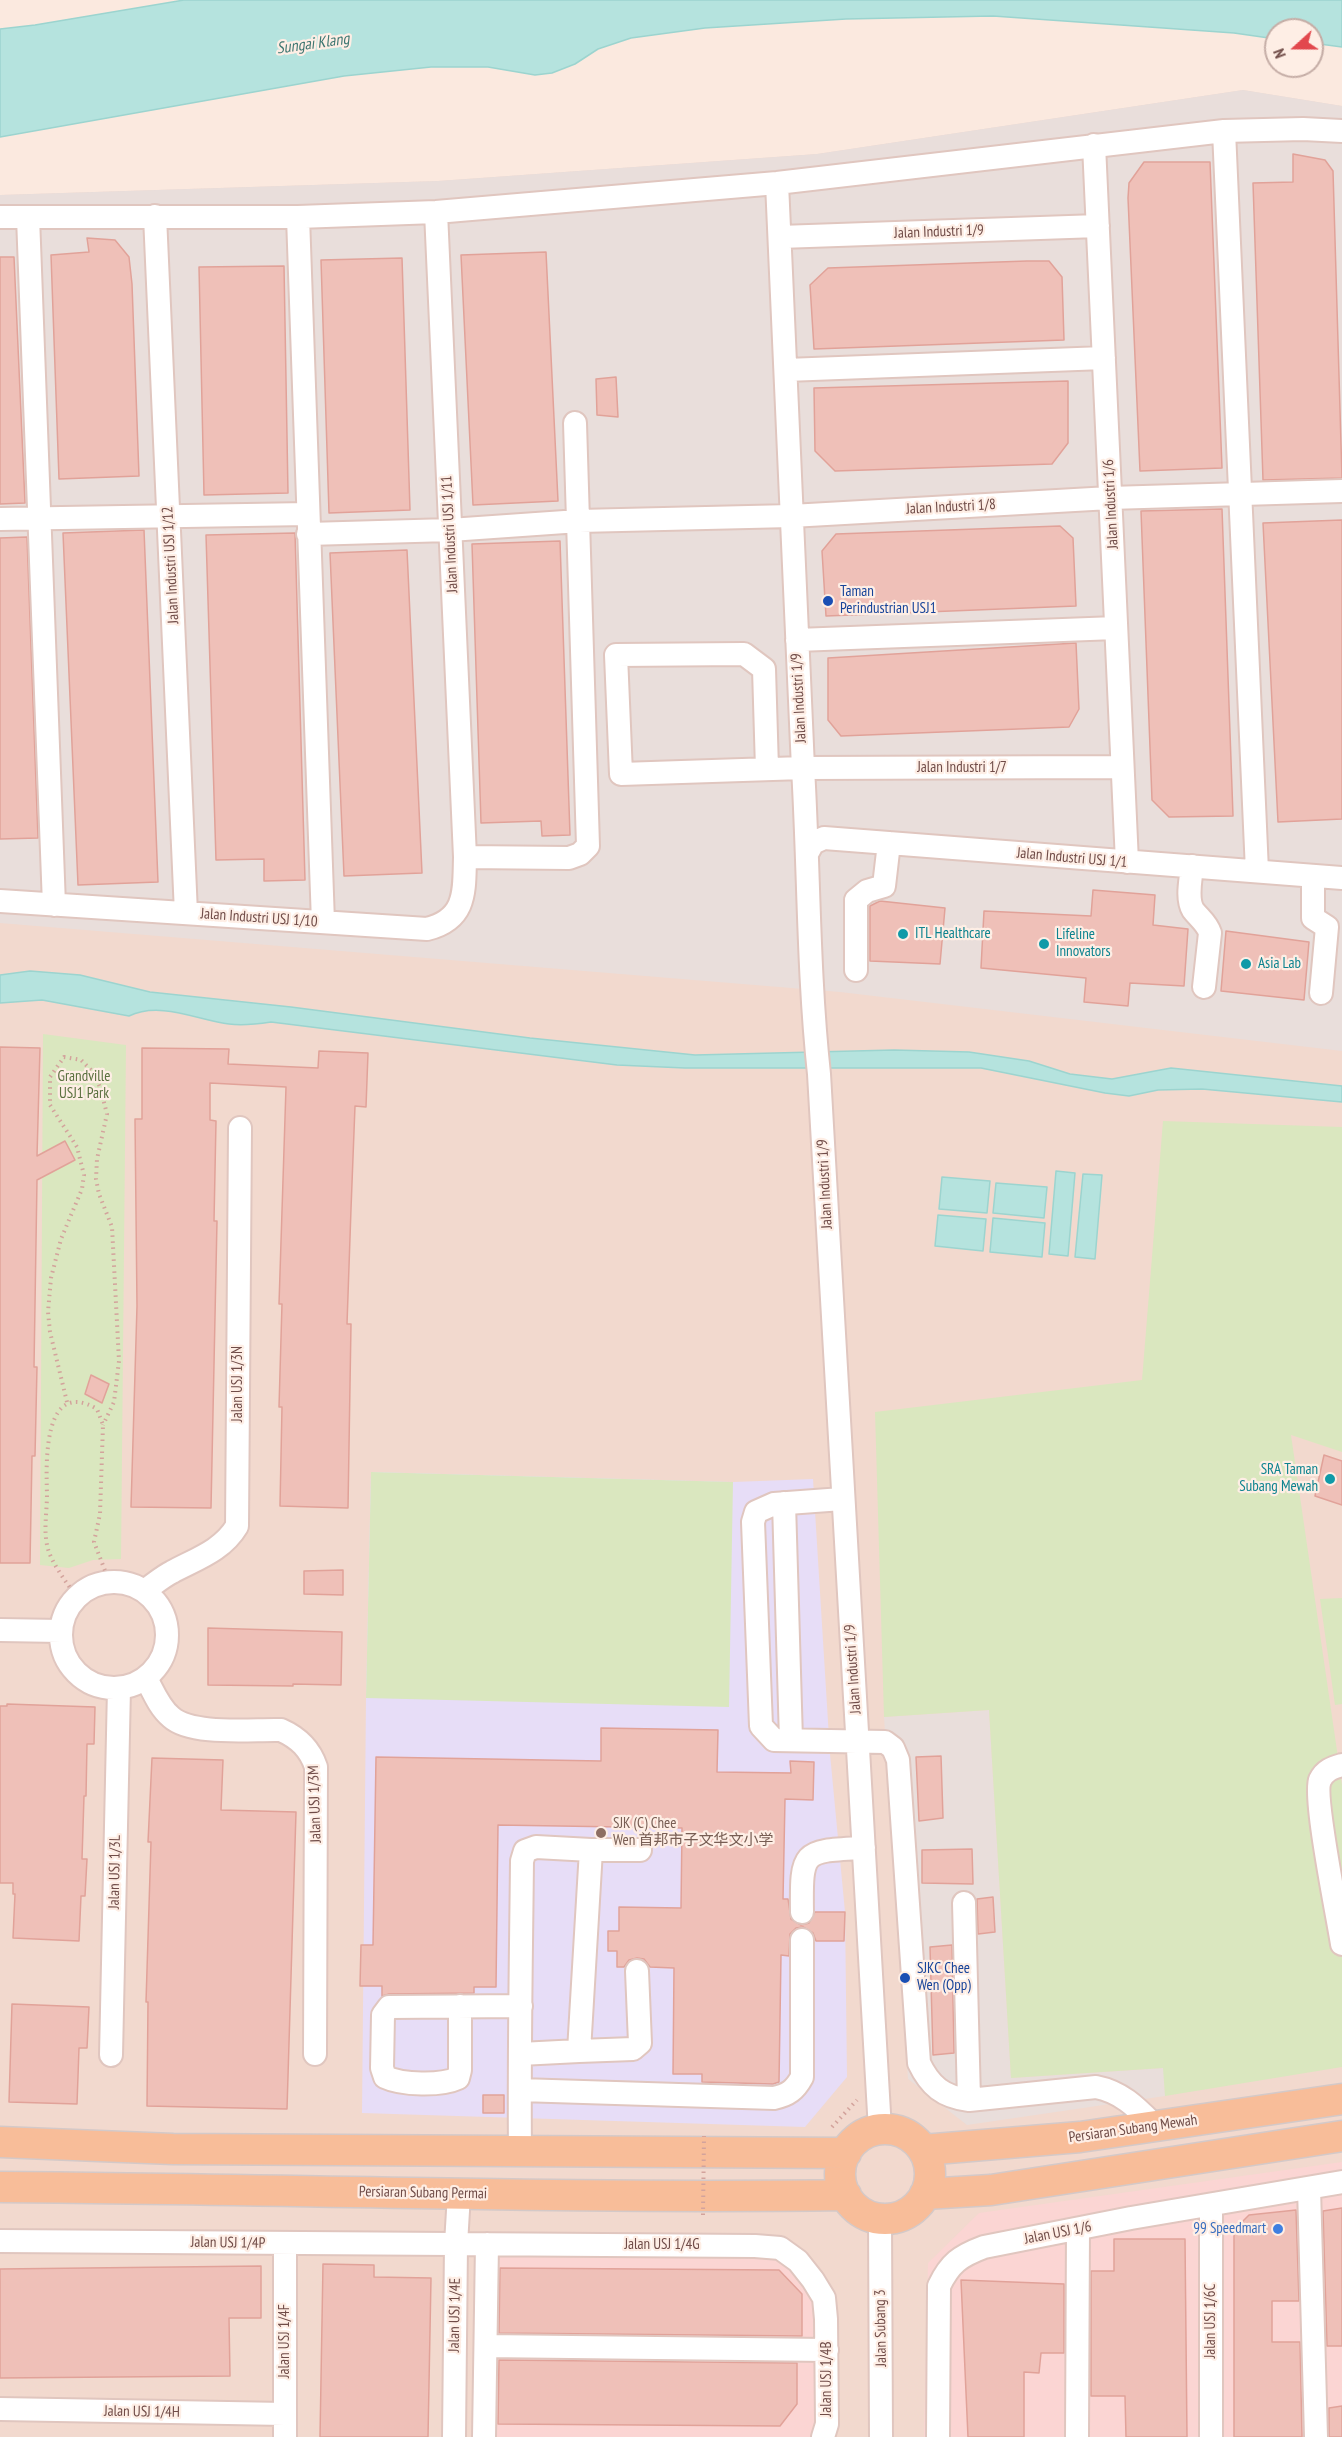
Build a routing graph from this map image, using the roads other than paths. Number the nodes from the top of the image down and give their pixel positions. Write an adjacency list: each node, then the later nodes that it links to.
1 (1224, 131): 2 (street); 3 (street); 16 (street)
2 (1342, 131)
3 (1094, 146): 4 (street); 10 (street, Jalan Industri 1/6)
4 (777, 183): 5 (street); 11 (street, Jalan Industri 1/9)
5 (436, 212): 9 (street); 24 (street, Jalan Industri USJ 1/11)
6 (155, 216): 8 (street); 9 (street); 18 (street, Jalan Industri USJ 1/12)
7 (0, 217): 8 (street)
8 (28, 217): 20 (street)
9 (298, 217): 23 (street)
10 (1098, 226): 11 (street, Jalan Industri 1/9); 12 (street, Jalan Industri 1/6)
11 (780, 237): 13 (street, Jalan Industri 1/9)
12 (1104, 358): 13 (street); 17 (street, Jalan Industri 1/6)
13 (786, 370): 19 (street, Jalan Industri 1/9)
14 (575, 423): 22 (street)
15 (1342, 491): 16 (street, Jalan Industri 1/8)
16 (1240, 494): 17 (street, Jalan Industri 1/8); 35 (street)
17 (1110, 498): 19 (street, Jalan Industri 1/8); 25 (street, Jalan Industri 1/6)
18 (168, 516): 20 (street, Jalan Industri 1/8); 23 (street, Jalan Industri 1/8); 40 (street, Jalan Industri USJ 1/12)
19 (791, 516): 22 (street, Jalan Industri 1/8); 26 (street, Jalan Industri 1/9)
20 (39, 518): 21 (street, Jalan Industri 1/8); 39 (street)
21 (0, 519)
22 (579, 521): 24 (street, Jalan Industri 1/8); 32 (street)
23 (308, 524): 24 (street, Jalan Industri 1/8); 41 (street)
24 (450, 530): 32 (street, Jalan Industri USJ 1/11)
25 (1116, 628): 26 (street); 27 (street, Jalan Industri 1/6)
26 (797, 640): 28 (street, Jalan Industri 1/9)
27 (1122, 767): 28 (street, Jalan Industri 1/7); 33 (street, Jalan Industri 1/6)
28 (802, 768): 29 (street, Jalan Industri 1/7); 31 (street, Jalan Industri 1/9)
29 (767, 769): 29 (street, Jalan Industri 1/7)
30 (889, 843): 31 (street, Jalan Industri USJ 1/1); 33 (street, Jalan Industri USJ 1/1); 42 (street)
31 (808, 852): 46 (street, Jalan Industri 1/9)
32 (465, 856): 41 (street, Jalan Industri USJ 1/10)
33 (1127, 862): 34 (street, Jalan Industri USJ 1/1)
34 (1192, 866): 35 (street, Jalan Industri USJ 1/1); 43 (street)
35 (1257, 871): 36 (street, Jalan Industri USJ 1/1)
36 (1313, 876): 37 (street, Jalan Industri USJ 1/1); 44 (street)
37 (1342, 878)
38 (0, 901): 39 (street, Jalan Industri USJ 1/10)
39 (54, 905): 40 (street, Jalan Industri USJ 1/10)
40 (186, 914): 41 (street, Jalan Industri USJ 1/10)
41 (323, 922)
42 (856, 970)
43 (1204, 987)
44 (1321, 993)
45 (240, 1128): 48 (street, Jalan USJ 1/3N)
46 (842, 1499): 47 (street); 54 (street, Jalan Industri 1/9)
47 (784, 1503): 53 (street); 53 (street)
48 (144, 1591): 50 (street); 51 (street)
49 (0, 1630): 50 (street)
50 (61, 1631): 52 (street)
51 (146, 1678): 52 (street); 67 (street, Jalan USJ 1/3M)
52 (119, 1688): 69 (street, Jalan USJ 1/3L)
53 (791, 1740): 54 (street)
54 (858, 1741): 56 (street, Jalan Industri 1/9); 72 (street)
55 (1342, 1765): 62 (street)
56 (864, 1848): 60 (street); 74 (street, Jalan Industri 1/9)
57 (591, 1850): 58 (street); 65 (street); 66 (street)
58 (640, 1850)
59 (964, 1903): 72 (street)
60 (802, 1912)
61 (802, 1940): 70 (street)
62 (1342, 1944)
63 (637, 1971): 66 (street)
64 (460, 2006): 64 (street); 65 (street)
65 (521, 2006): 68 (street)
66 (579, 2051): 68 (street)
67 (315, 2054)
68 (520, 2054): 70 (street)
69 (111, 2055)
70 (520, 2090): 78 (street)
71 (1342, 2099): 73 (main road, Persiaran Subang Mewah)
72 (969, 2100): 73 (street)
73 (1155, 2126): 77 (main road, Persiaran Subang Mewah)
74 (880, 2130): 77 (main road); 79 (main road)
75 (1342, 2136): 84 (main road)
76 (0, 2142): 78 (main road)
77 (923, 2150): 84 (main road)
78 (520, 2152): 79 (main road)
79 (846, 2153): 85 (main road)
80 (1342, 2182): 82 (street, Jalan USJ 1/6)
81 (0, 2187): 83 (main road, Persiaran Subang Permai)
82 (1309, 2188): 86 (street, Jalan USJ 1/6); 106 (street)
83 (459, 2194): 85 (main road, Persiaran Subang Permai); 91 (street, Jalan USJ 1/4E)
84 (925, 2194): 87 (main road)
85 (846, 2195): 87 (main road)
86 (1211, 2205): 88 (street, Jalan USJ 1/6); 105 (street, Jalan USJ 1/6C)
87 (880, 2218): 102 (street, Jalan Subang 3)
88 (1078, 2229): 103 (street, Jalan USJ 1/6); 104 (street)
89 (0, 2241): 90 (street, Jalan USJ 1/4P)
90 (285, 2244): 91 (street, Jalan USJ 1/4P); 97 (street, Jalan USJ 1/4F)
91 (456, 2244): 92 (street, Jalan USJ 1/4G); 99 (street, Jalan USJ 1/4E)
92 (487, 2244): 93 (street, Jalan USJ 1/4G); 94 (street)
93 (826, 2319): 95 (street, Jalan USJ 1/4B)
94 (486, 2346): 95 (street); 100 (street)
95 (827, 2350): 101 (street, Jalan USJ 1/4B)
96 (0, 2409): 97 (street, Jalan USJ 1/4H)
97 (285, 2414): 98 (street, Jalan USJ 1/4F)
98 (285, 2437)
99 (454, 2437)
100 (484, 2437)
101 (823, 2437)
102 (881, 2437)
103 (938, 2437)
104 (1077, 2437)
105 (1211, 2437)
106 (1316, 2437)

